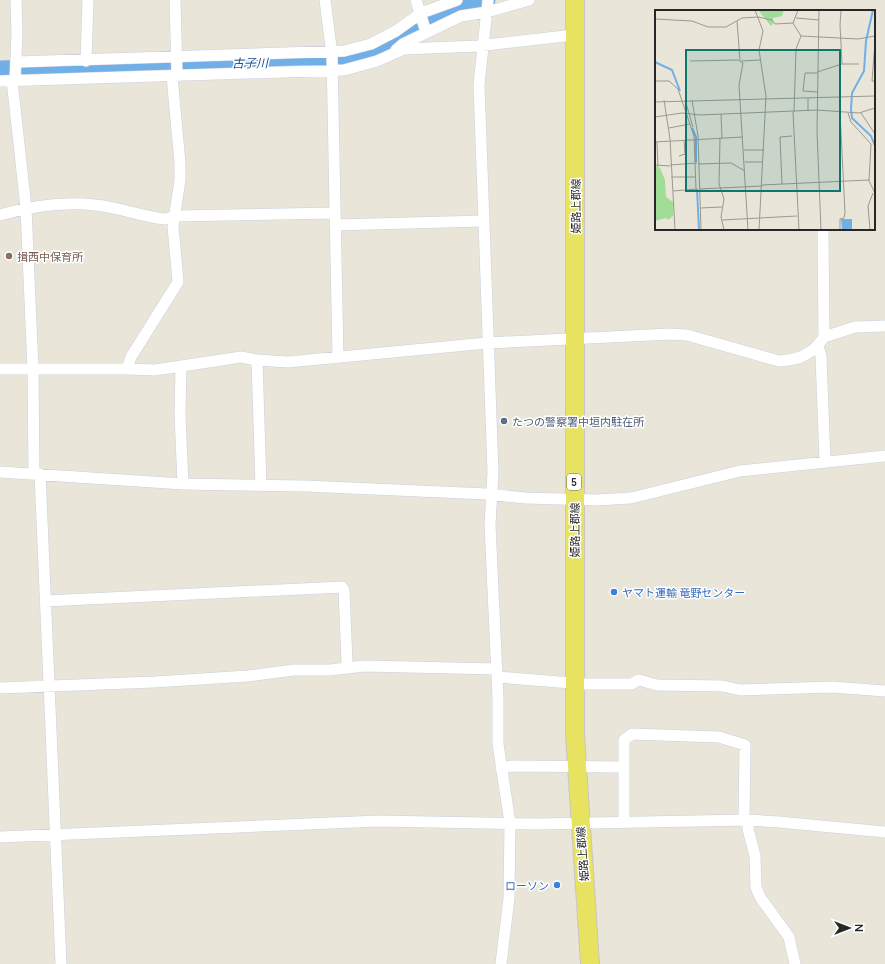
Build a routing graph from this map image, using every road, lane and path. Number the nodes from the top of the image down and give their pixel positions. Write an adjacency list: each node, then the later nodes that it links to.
1 (16, 0): 18 (street)
2 (88, 0): 17 (street)
3 (176, 0): 16 (street)
4 (325, 0): 14 (street)
5 (416, 0): 10 (street)
6 (457, 0): 10 (street)
7 (529, 0): 9 (street)
8 (575, 0): 12 (main road, 姫路上郡線 / 5)
9 (488, 6): 11 (street); 13 (street)
10 (421, 15): 11 (street); 14 (street)
11 (426, 31): 15 (street)
12 (574, 35): 13 (street); 31 (main road, 姫路上郡線 / 5)
13 (484, 44): 15 (street); 27 (street)
14 (332, 53): 16 (street); 19 (street)
15 (396, 53): 19 (street)
16 (176, 59): 17 (street); 20 (street)
17 (86, 61): 18 (street)
18 (15, 64): 21 (street)
19 (332, 69): 20 (street); 24 (street)
20 (175, 74): 21 (street); 26 (street)
21 (14, 79): 22 (street); 23 (street)
22 (0, 81)
23 (26, 208): 25 (street); 26 (street); 38 (street)
24 (335, 213): 26 (street); 28 (street)
25 (0, 215)
26 (176, 216): 39 (street)
27 (483, 220): 28 (street); 33 (street)
28 (335, 225): 34 (street)
29 (823, 230): 32 (street)
30 (885, 326): 32 (street)
31 (576, 338): 32 (street); 33 (street); 47 (main road, 姫路上郡線 / 5)
32 (821, 342): 41 (street)
33 (487, 343): 34 (street); 46 (street)
34 (338, 358): 35 (street)
35 (257, 360): 36 (street); 45 (street)
36 (182, 367): 39 (street); 44 (street)
37 (0, 369): 38 (street)
38 (33, 369): 39 (street); 43 (street)
39 (127, 369)
40 (885, 456): 41 (street)
41 (825, 462): 47 (street)
42 (0, 472): 43 (street)
43 (37, 474): 44 (street); 48 (street)
44 (183, 484): 45 (street)
45 (261, 486): 46 (street)
46 (493, 495): 47 (street); 50 (street)
47 (574, 499): 51 (main road, 姫路上郡線 / 5)
48 (45, 601): 49 (street); 52 (street)
49 (349, 667): 50 (street); 52 (street)
50 (497, 673): 51 (street); 57 (street)
51 (574, 683): 54 (street); 55 (main road, 姫路上郡線 / 5)
52 (49, 686): 53 (street); 63 (street)
53 (0, 688)
54 (885, 691)
55 (576, 767): 56 (street); 57 (street); 59 (main road, 姫路上郡線 / 5)
56 (623, 767): 58 (street); 60 (street)
57 (502, 768): 61 (street)
58 (746, 820): 60 (street); 62 (street); 68 (street)
59 (579, 822): 60 (street); 61 (street); 67 (main road, 姫路上郡線 / 5)
60 (624, 822)
61 (510, 823): 63 (street); 66 (street)
62 (885, 832)
63 (56, 835): 64 (street); 65 (street)
64 (0, 837)
65 (61, 964)
66 (501, 964)
67 (590, 964)
68 (795, 964)

